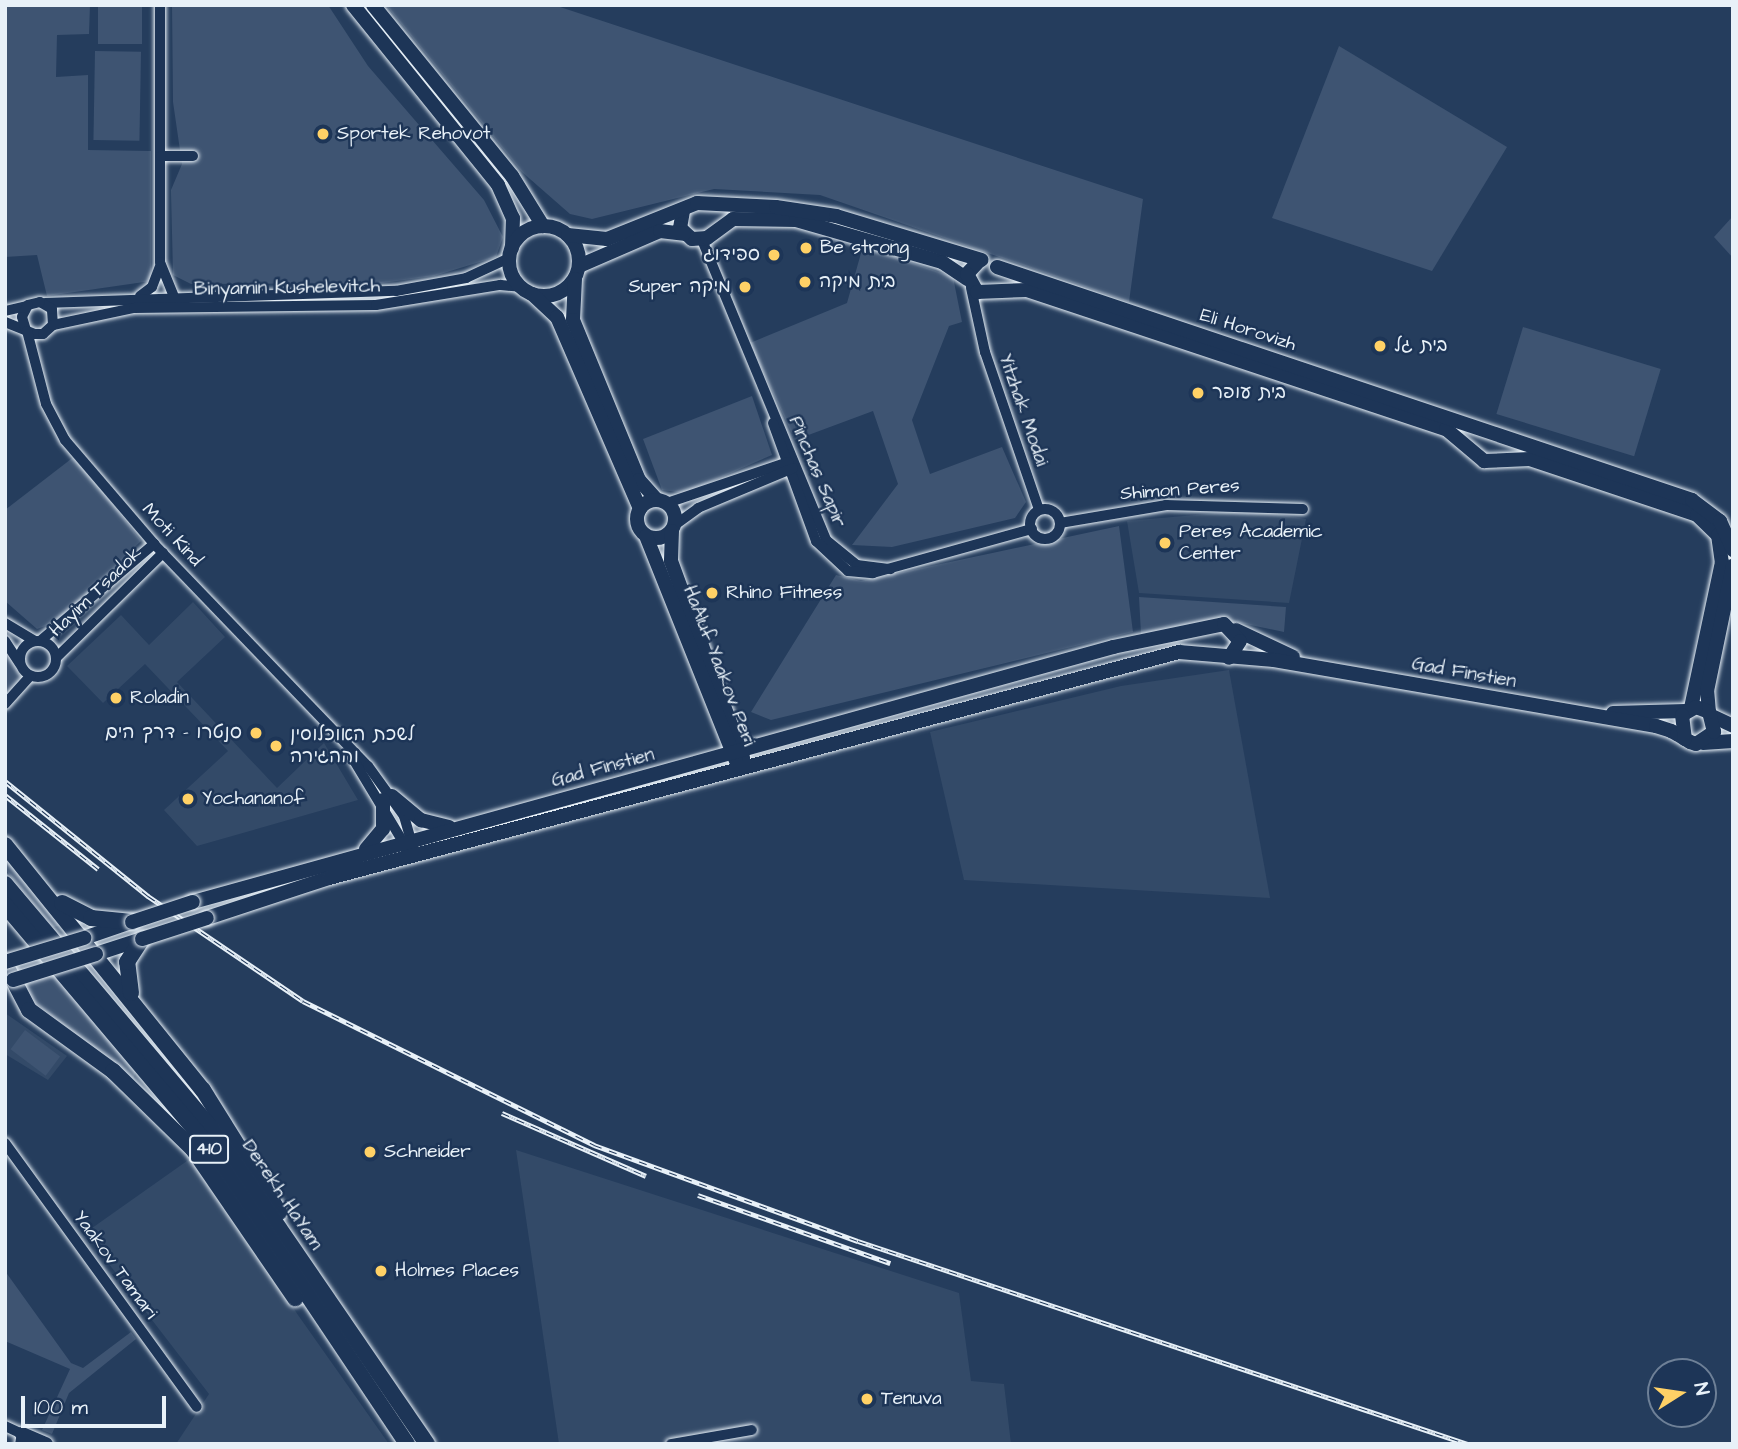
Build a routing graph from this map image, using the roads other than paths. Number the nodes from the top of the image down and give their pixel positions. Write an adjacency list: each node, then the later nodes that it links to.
1 (160, 5): 4 (street)
2 (353, 5): 13 (street)
3 (373, 5): 8 (street)
4 (161, 156): 5 (street); 15 (street)
5 (193, 156)
6 (707, 206): 7 (street); 9 (street); 14 (street)
7 (683, 211): 10 (street); 11 (street)
8 (542, 226): 11 (street); 13 (street)
9 (714, 231): 12 (street); 18 (street)
10 (684, 234): 12 (street); 17 (street)
11 (568, 235): 17 (street)
12 (702, 240): 30 (street, Pinchas Sapir)
13 (511, 253): 19 (street); 22 (street, Binyamin Kushelevitch)
14 (980, 260): 16 (street, Eli Horovizh); 18 (street)
15 (160, 262): 21 (street); 22 (street)
16 (997, 267): 20 (street); 31 (street, Eli Horovizh)
17 (577, 273): 19 (street); 38 (street)
18 (969, 284): 20 (street, Eli Horovizh); 26 (street, Yitzhak Modai)
19 (527, 291): 28 (street, Binyamin Kushelevitch); 39 (street)
20 (991, 291): 26 (street); 33 (street, Eli Horovizh)
21 (140, 296): 22 (street, Binyamin Kushelevitch); 23 (street, Binyamin Kushelevitch)
22 (174, 296)
23 (45, 303): 24 (street); 28 (street)
24 (28, 306): 25 (street); 29 (street)
25 (5, 311)
26 (978, 320): 41 (street, Yitzhak Modai)
27 (5, 322): 29 (street)
28 (53, 325): 29 (street)
29 (27, 330): 46 (street, Moti Kind)
30 (764, 391): 35 (street, Pinchas Sapir); 36 (street, Pinchas Sapir)
31 (1486, 430): 32 (street); 33 (street)
32 (1503, 437): 34 (street); 47 (street)
33 (1474, 451): 34 (street)
34 (1500, 459): 62 (street)
35 (784, 461): 36 (street); 37 (street, Pinchas Sapir); 38 (street)
36 (796, 463): 37 (street); 50 (street, Pinchas Sapir)
37 (789, 473): 43 (street); 50 (street, Pinchas Sapir)
38 (662, 501): 39 (street); 43 (street, HaAluf Yaakov Peri)
39 (640, 509): 45 (street, HaAluf Yaakov Peri)
40 (1303, 509): 42 (street, Shimon Peres)
41 (1039, 510): 42 (street); 44 (street)
42 (1060, 523): 44 (street, Shimon Peres)
43 (673, 528): 45 (street); 65 (street, HaAluf Yaakov Peri)
44 (1032, 529): 50 (street)
45 (646, 536): 65 (street, HaAluf Yaakov Peri)
46 (155, 544): 48 (street, Moti Kind); 55 (street, Hayim Tsadok)
47 (1733, 550)
48 (163, 553): 57 (street, Hayim Tsadok); 74 (street, Moti Kind)
49 (1733, 566): 63 (street)
50 (891, 569)
51 (5, 623): 55 (street)
52 (1215, 626): 53 (street, Gad Finstien); 56 (street); 68 (street, Gad Finstien)
53 (1232, 627): 56 (street); 59 (street, Gad Finstien)
54 (5, 641): 58 (street)
55 (38, 641): 57 (street); 58 (street)
56 (1221, 657): 59 (street, Gad Finstien); 73 (street, Gad Finstien)
57 (56, 659): 60 (street)
58 (21, 666): 60 (street)
59 (1328, 669): 64 (street, Gad Finstien)
60 (30, 676): 61 (street)
61 (5, 704)
62 (1688, 710): 63 (street); 64 (street, Gad Finstien); 67 (street)
63 (1711, 714): 66 (street); 70 (street)
64 (1593, 715): 67 (street, Gad Finstien)
65 (724, 721): 68 (street); 71 (street, HaAluf Yaakov Peri); 72 (street)
66 (1733, 726)
67 (1685, 739): 70 (street)
68 (784, 740): 71 (street, Gad Finstien)
69 (1733, 741): 70 (street)
70 (1702, 743)
71 (736, 753): 72 (street, Gad Finstien); 73 (street, HaAluf Yaakov Peri)
72 (710, 760): 75 (street, Gad Finstien)
73 (744, 770): 79 (street, Gad Finstien)
74 (388, 798): 75 (street); 76 (street, Moti Kind); 78 (street)
75 (453, 827): 76 (street, Gad Finstien)
76 (407, 840): 78 (street, Gad Finstien); 79 (street, Moti Kind)
77 (5, 845): 81 (main road)
78 (359, 853): 83 (street, Gad Finstien, bridge)
79 (413, 856): 85 (street, Gad Finstien, bridge)
80 (5, 884): 93 (main road, Derekh HaYam / 410)
81 (50, 894): 83 (main road); 84 (main road)
82 (5, 905): 95 (main road, Derekh HaYam / 410)
83 (132, 922): 84 (street, Gad Finstien)
84 (85, 938): 86 (main road, bridge); 87 (street, Gad Finstien, bridge)
85 (142, 939): 86 (street, Gad Finstien); 90 (main road)
86 (96, 954): 88 (street, Gad Finstien, bridge); 90 (main road)
87 (5, 963): 88 (main road, bridge)
88 (9, 982): 91 (main road)
89 (5, 1000): 91 (main road)
90 (135, 1002): 93 (main road)
91 (40, 1019): 95 (main road)
92 (5, 1143): 94 (street, Yaakov Tamari)
93 (326, 1297): 101 (main road, Derekh HaYam / 410)
94 (197, 1407)
95 (385, 1413): 100 (main road, Derekh HaYam / 410)
96 (5, 1426): 98 (street)
97 (752, 1430): 102 (street)
98 (21, 1439): 99 (street)
99 (46, 1444)
100 (407, 1444)
101 (427, 1444)
102 (671, 1444)

